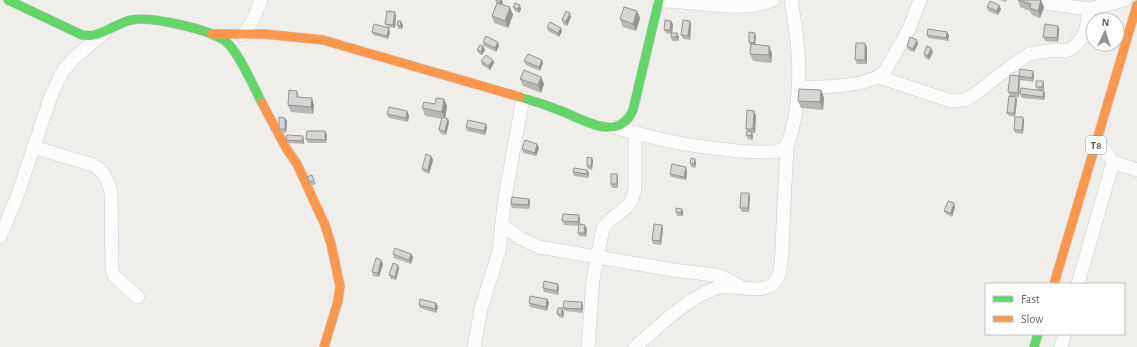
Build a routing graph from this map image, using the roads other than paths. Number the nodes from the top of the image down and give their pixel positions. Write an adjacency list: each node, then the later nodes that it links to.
1 (8, 0): 11 (main road)
2 (261, 0): 13 (street)
3 (773, 0): 8 (street)
4 (791, 0): 15 (street)
5 (920, 0): 14 (street)
6 (1030, 0): 10 (street)
7 (1125, 0): 10 (street)
8 (659, 1): 17 (main road)
9 (1137, 5): 19 (main road, T8)
10 (1089, 9): 14 (street)
11 (106, 32): 12 (main road); 21 (street)
12 (211, 34): 13 (main road); 33 (main road)
13 (243, 35): 16 (main road)
14 (879, 77): 15 (street)
15 (799, 87): 20 (street)
16 (523, 98): 17 (main road); 24 (street)
17 (613, 126): 18 (street)
18 (635, 133): 20 (street); 26 (street)
19 (1097, 140): 22 (street); 27 (main road, T8)
20 (787, 145): 29 (street)
21 (33, 147): 25 (street); 30 (street)
22 (1113, 162): 23 (street); 28 (street)
23 (1137, 170)
24 (502, 225): 26 (street); 34 (street)
25 (0, 236)
26 (598, 256): 29 (street); 35 (street)
27 (1054, 283)
28 (1078, 283)
29 (744, 288): 36 (street)
30 (138, 297)
31 (1038, 335): 37 (main road)
32 (1064, 335): 38 (street)
33 (324, 347)
34 (474, 347)
35 (588, 347)
36 (635, 347)
37 (1034, 347)
38 (1061, 347)

